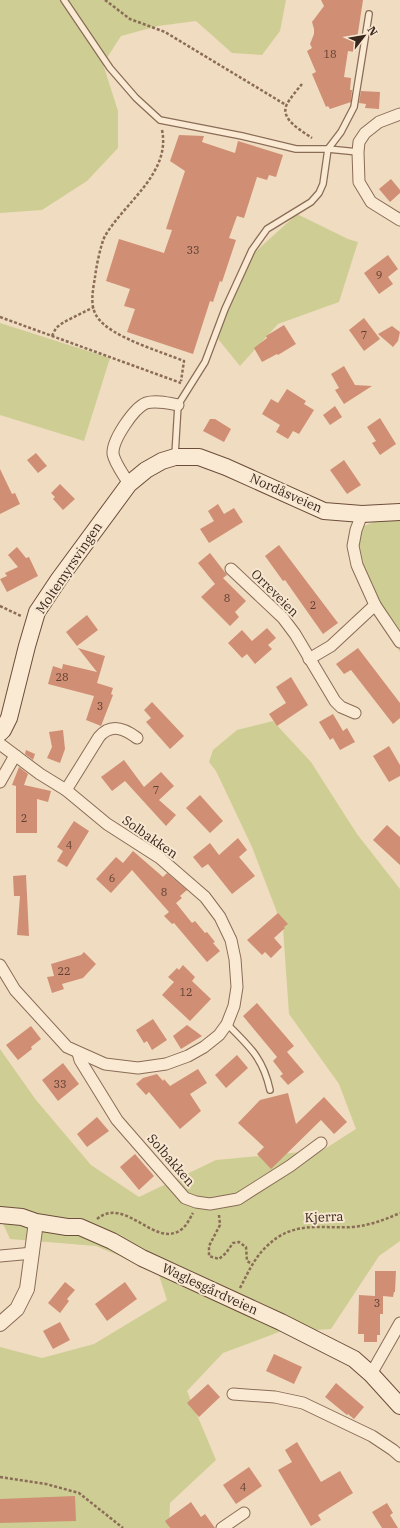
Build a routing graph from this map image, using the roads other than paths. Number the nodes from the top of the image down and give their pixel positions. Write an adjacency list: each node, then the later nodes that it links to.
1 (64, 0): 4 (lane)
2 (369, 14): 4 (lane)
3 (400, 114): 5 (street)
4 (328, 149): 5 (lane); 7 (lane)
5 (358, 152): 6 (street)
6 (400, 220)
7 (178, 405): 8 (lane); 9 (street)
8 (175, 457): 9 (main road, Moltemyrsvingen); 11 (main road, Nordåsveien)
9 (129, 484): 17 (main road, Moltemyrsvingen)
10 (400, 512): 11 (main road, Nordåsveien)
11 (362, 514): 13 (street)
12 (231, 569): 15 (street, Orreveien)
13 (375, 605): 14 (street); 15 (street)
14 (400, 642)
15 (309, 659): 16 (street, Orreveien)
16 (354, 713)
17 (0, 733)
18 (138, 738): 22 (street)
19 (0, 744): 20 (street, Solbakken)
20 (16, 756): 21 (street); 22 (street, Solbakken)
21 (0, 782)
22 (66, 790): 24 (street, Solbakken)
23 (0, 965): 25 (street, Solbakken)
24 (227, 1024): 25 (street, Solbakken); 26 (lane)
25 (78, 1053): 27 (street, Solbakken)
26 (270, 1090)
27 (321, 1143)
28 (0, 1215): 29 (main road, Waglesgårdveien)
29 (36, 1222): 30 (street); 34 (main road, Waglesgårdveien)
30 (33, 1253): 31 (street); 33 (street)
31 (0, 1256)
32 (400, 1323): 34 (street)
33 (0, 1324)
34 (371, 1374): 36 (main road, Waglesgårdveien)
35 (233, 1394): 37 (street)
36 (400, 1406)
37 (400, 1456)
38 (244, 1514): 39 (street)
39 (222, 1528)

